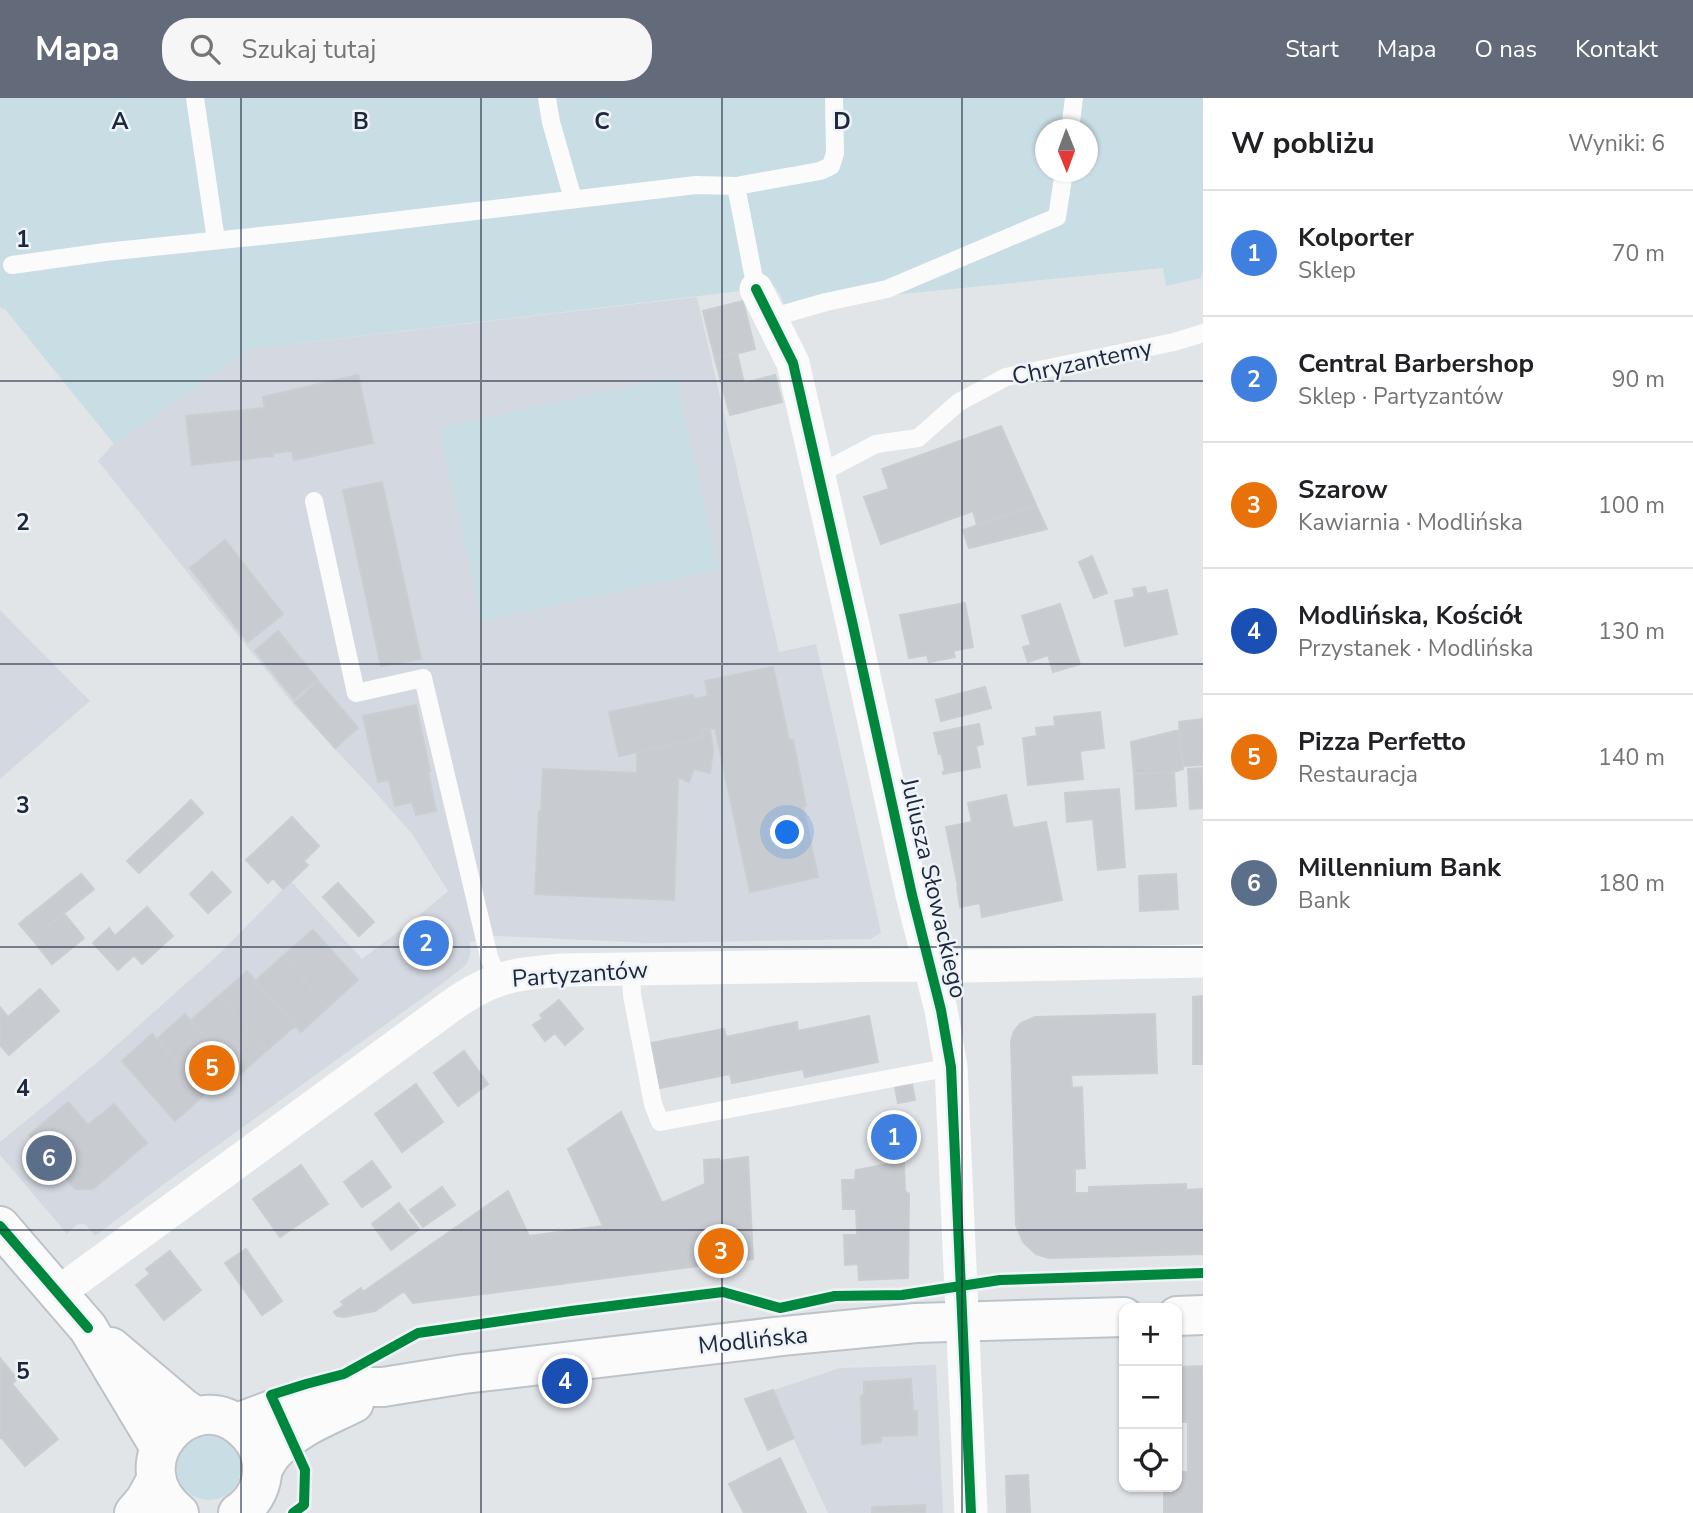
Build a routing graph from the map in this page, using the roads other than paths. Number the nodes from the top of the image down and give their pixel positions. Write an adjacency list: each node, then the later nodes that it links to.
1 (195, 98): 9 (lane)
2 (547, 98): 8 (lane)
3 (834, 98): 7 (lane)
4 (1074, 98): 5 (lane)
5 (1071, 119)
6 (1062, 182): 11 (lane)
7 (736, 186): 8 (lane); 11 (lane)
8 (573, 199): 9 (lane)
9 (216, 240): 10 (lane)
10 (12, 265)
11 (763, 304): 13 (street, Juliusza Słowackiego)
12 (1203, 333): 13 (lane, Chryzantemy)
13 (817, 471): 16 (street, Juliusza Słowackiego)
14 (314, 501): 18 (lane)
15 (1203, 961): 16 (street, Partyzantów)
16 (930, 965): 17 (street, Partyzantów); 19 (street, Juliusza Słowackiego)
17 (631, 969): 18 (street, Partyzantów); 19 (lane)
18 (498, 980): 21 (street, Partyzantów)
19 (951, 1067): 25 (street, Juliusza Słowackiego)
20 (0, 1226): 21 (main road)
21 (58, 1293): 26 (main road)
22 (1203, 1315): 23 (main road)
23 (1182, 1316)
24 (1119, 1317): 25 (main road, Modlińska)
25 (964, 1322): 27 (main road, Modlińska); 34 (street, Juliusza Słowackiego)
26 (88, 1328): 28 (main road); 30 (main road)
27 (383, 1387): 29 (main road, Modlińska); 31 (main road, Modlińska)
28 (196, 1417): 29 (main road); 30 (main road)
29 (237, 1423): 31 (main road)
30 (158, 1464): 32 (main road); 33 (main road)
31 (258, 1495)
32 (134, 1513)
33 (179, 1513)
34 (971, 1513)

